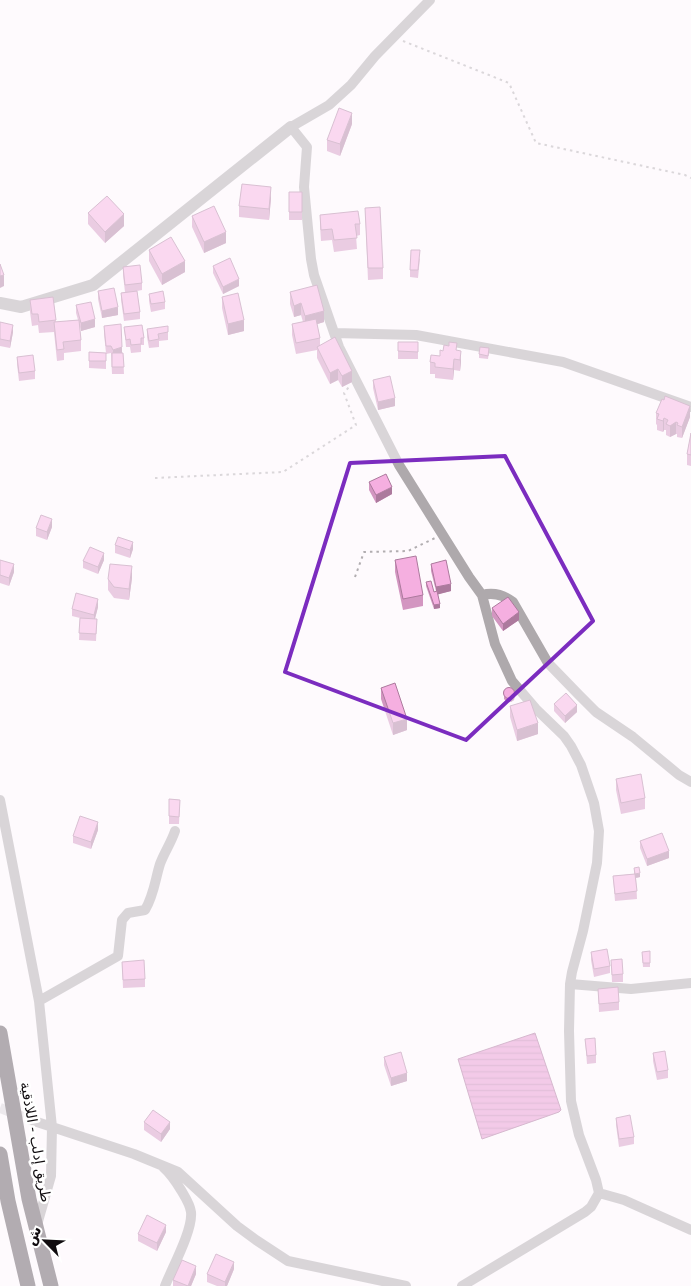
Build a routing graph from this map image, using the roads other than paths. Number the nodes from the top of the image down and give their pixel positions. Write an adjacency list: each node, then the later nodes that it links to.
1 (430, 0): 2 (street)
2 (291, 127): 3 (street); 4 (street)
3 (0, 303)
4 (334, 333): 5 (street); 6 (street)
5 (691, 407)
6 (482, 595): 7 (street); 11 (street)
7 (691, 782)
8 (0, 800): 12 (street)
9 (175, 831): 12 (street)
10 (691, 983): 11 (street)
11 (570, 984): 18 (street)
12 (39, 1001): 15 (street)
13 (0, 1032): 19 (highway, طريق إدلب - اللاذقية)
14 (34, 1121): 15 (street)
15 (52, 1127): 17 (street); 19 (street)
16 (0, 1154): 21 (highway)
17 (155, 1162): 23 (street); 24 (street)
18 (598, 1193): 20 (street); 25 (street)
19 (36, 1228): 22 (highway, طريق إدلب - اللاذقية)
20 (691, 1230)
21 (28, 1286)
22 (51, 1286)
23 (165, 1286)
24 (406, 1286)
25 (462, 1286)

